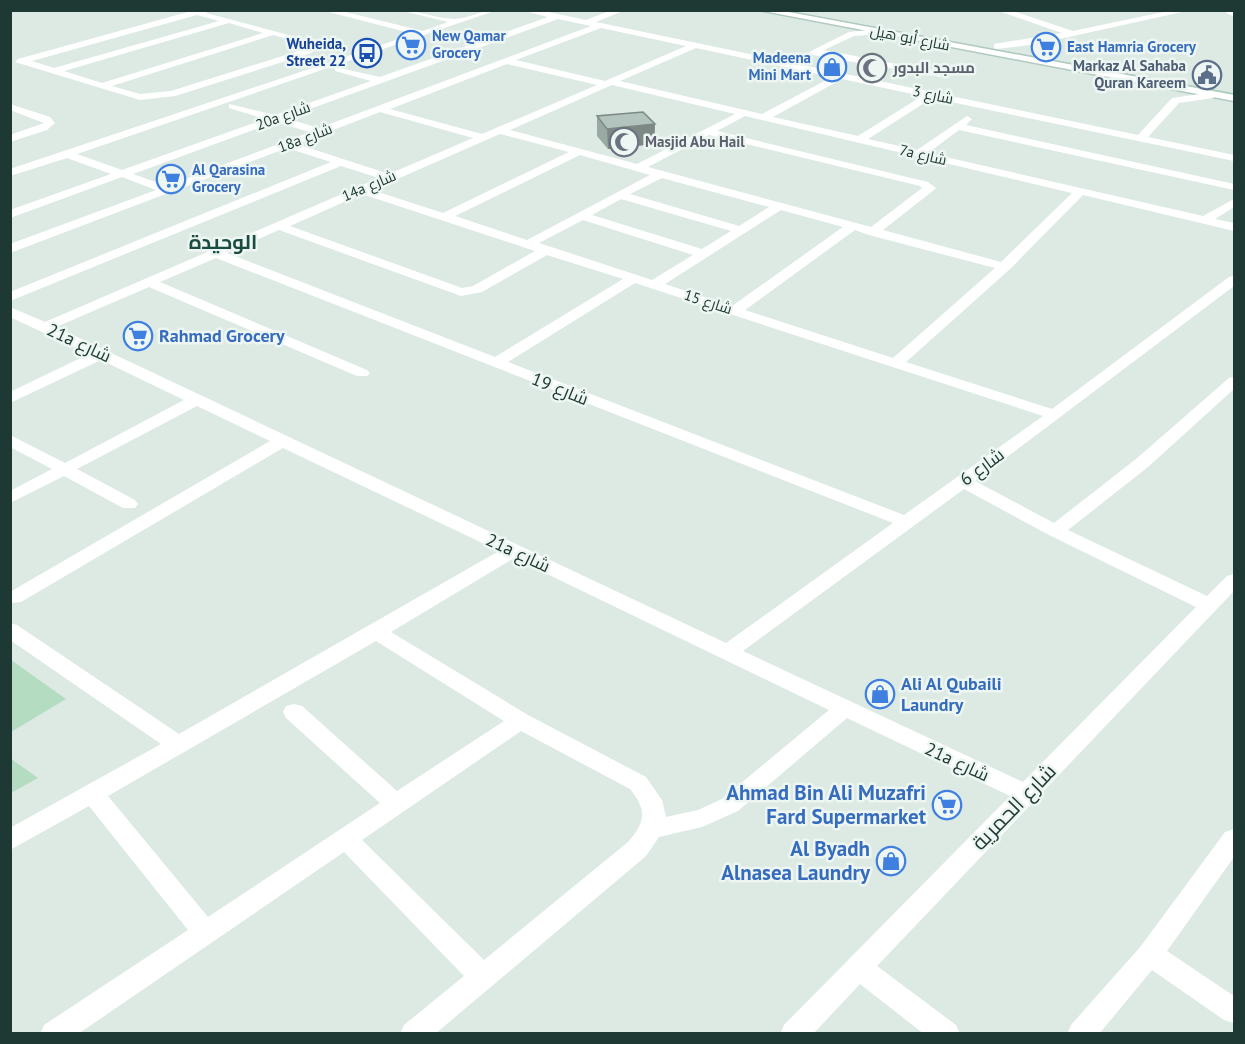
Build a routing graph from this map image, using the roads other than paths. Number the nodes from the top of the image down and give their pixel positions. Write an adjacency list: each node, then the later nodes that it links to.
1 (325, 10): 23 (street)
2 (493, 10): 18 (street)
3 (525, 10): 15 (street, شارع 3)
4 (568, 10): 15 (street, 20a شارع)
5 (621, 10): 19 (street)
6 (762, 10): 21 (street, شارع أبو هيل)
7 (803, 10): 27 (street, شارع أبو هيل)
8 (1000, 10): 24 (street)
9 (1187, 10): 17 (street)
10 (1226, 10): 14 (street)
11 (409, 11): 18 (street)
12 (202, 12): 16 (street); 30 (street)
13 (1122, 14): 17 (street)
14 (1234, 15)
15 (555, 17): 19 (street, شارع 3); 38 (street, 20a شارع)
16 (230, 20): 22 (street); 35 (street)
17 (1142, 20): 24 (street)
18 (458, 22): 23 (street)
19 (587, 23): 20 (street, شارع 3)
20 (599, 26): 26 (street, شارع 3); 31 (street, 18a شارع)
21 (846, 31): 28 (street); 41 (street, شارع أبو هيل)
22 (275, 32): 40 (street); 40 (street)
23 (425, 34): 64 (street)
24 (1073, 34): 25 (street)
25 (1037, 41): 27 (street); 29 (street)
26 (694, 46): 33 (street, شارع 3); 39 (street, 14a شارع)
27 (997, 46): 29 (street, شارع أبو هيل)
28 (815, 51): 33 (street); 36 (street)
29 (1040, 54): 42 (street, شارع أبو هيل)
30 (21, 61): 32 (street); 35 (street)
31 (507, 61): 39 (street, 7a شارع); 43 (street, 18a شارع)
32 (10, 64)
33 (787, 65): 37 (street, شارع 3)
34 (338, 69): 38 (street)
35 (54, 71): 40 (street)
36 (938, 75)
37 (841, 76): 44 (street, شارع 3); 52 (street)
38 (380, 80): 43 (street); 53 (street, 20a شارع)
39 (609, 83): 51 (street, 7a شارع); 55 (street, 14a شارع)
40 (101, 86)
41 (1167, 86): 45 (street, شارع أبو هيل); 46 (street)
42 (1234, 89)
43 (425, 92): 50 (street, 18a شارع)
44 (930, 95): 48 (street, شارع 3); 61 (street)
45 (1226, 96): 46 (street)
46 (1176, 100): 60 (street)
47 (232, 106): 53 (street)
48 (986, 106): 54 (street); 60 (street, شارع 3)
49 (10, 107): 59 (street)
50 (380, 109): 56 (street, 18a شارع); 58 (street)
51 (744, 112): 52 (street, 7a شارع); 57 (street)
52 (764, 117): 61 (street, 7a شارع)
53 (276, 118): 56 (street); 70 (street, 20a شارع)
54 (957, 126): 65 (street); 73 (street)
55 (499, 130): 58 (street, 14a شارع); 63 (street)
56 (321, 132): 62 (street, 18a شارع)
57 (708, 132): 68 (street); 88 (street)
58 (482, 137): 72 (street, 14a شارع)
59 (10, 139)
60 (1140, 139): 66 (street, شارع 3)
61 (859, 140): 65 (street, 7a شارع)
62 (287, 144): 67 (street); 74 (street, 18a شارع)
63 (579, 152): 68 (street); 82 (street)
64 (66, 154): 69 (street); 70 (street)
65 (919, 154): 76 (street, 7a شارع)
66 (1234, 158)
67 (341, 162): 72 (street); 99 (street)
68 (638, 168): 71 (street)
69 (10, 173)
70 (122, 174): 74 (street); 80 (street, 20a شارع)
71 (660, 174): 77 (street); 79 (street)
72 (389, 178): 75 (street, 14a شارع)
73 (1234, 187)
74 (168, 190): 90 (street, 18a شارع)
75 (361, 190): 82 (street, شارع 15); 84 (street, 14a شارع)
76 (1082, 191): 83 (street, 7a شارع); 94 (street)
77 (620, 195): 81 (street); 87 (street)
78 (1234, 202): 83 (street)
79 (779, 206): 85 (street); 87 (street)
80 (10, 214)
81 (581, 215): 89 (street); 93 (street)
82 (444, 217): 89 (street, شارع 15)
83 (1205, 220): 86 (street, 7a شارع)
84 (279, 226): 91 (street); 92 (street, 14a شارع)
85 (853, 226): 88 (street); 101 (street)
86 (1234, 227)
87 (741, 230): 93 (street)
88 (873, 232): 94 (street)
89 (528, 244): 91 (street, شارع 15)
90 (10, 249)
91 (546, 250): 95 (street, شارع 15)
92 (215, 253): 97 (street, 14a شارع); 104 (street, شارع 19)
93 (704, 254): 98 (street)
94 (1004, 267): 105 (street)
95 (634, 278): 98 (street, شارع 15); 104 (street)
96 (1234, 280): 110 (street, شارع 6)
97 (148, 282): 102 (street, 14a شارع); 106 (street)
98 (654, 285): 101 (street, شارع 15)
99 (10, 297)
100 (10, 311): 102 (street, 21a شارع)
101 (734, 311): 105 (street, شارع 15)
102 (45, 327): 103 (street, 21a شارع)
103 (102, 354): 108 (street); 109 (street, 21a شارع)
104 (495, 363): 117 (street, شارع 19)
105 (896, 363): 110 (street, شارع 15)
106 (362, 373)
107 (1234, 381): 118 (street)
108 (10, 398)
109 (196, 400): 112 (street, 21a شارع); 113 (street)
110 (1055, 415): 114 (street, شارع 6)
111 (10, 440): 113 (street)
112 (283, 441): 119 (street, 21a شارع); 121 (street)
113 (63, 470): 115 (street); 116 (street)
114 (962, 481): 117 (street, شارع 6); 118 (street)
115 (10, 498)
116 (129, 504)
117 (906, 522): 125 (street, شارع 6)
118 (1055, 531): 122 (street)
119 (513, 550): 124 (street); 125 (street, 21a شارع)
120 (1233, 584): 122 (street, شارع الحمرية)
121 (14, 598)
122 (1211, 606): 131 (street, شارع الحمرية)
123 (10, 630): 129 (street)
124 (376, 632): 128 (street); 129 (street)
125 (729, 651): 126 (street, 21a شارع)
126 (844, 709): 131 (street, 21a شارع); 133 (street)
127 (294, 712): 132 (street)
128 (520, 721): 132 (street); 133 (street)
129 (178, 744): 130 (street)
130 (92, 793): 136 (street); 137 (street)
131 (1026, 794): 139 (street, شارع الحمرية)
132 (396, 804): 134 (street)
133 (653, 828): 140 (street)
134 (345, 838): 137 (street); 140 (street)
135 (1234, 839): 138 (street)
136 (10, 840)
137 (206, 933): 142 (street)
138 (1150, 954): 141 (street); 146 (street)
139 (858, 967): 144 (street, شارع الحمرية); 145 (street)
140 (483, 977): 143 (street)
141 (1234, 1011)
142 (54, 1034)
143 (414, 1034)
144 (794, 1034)
145 (946, 1034)
146 (1081, 1034)

